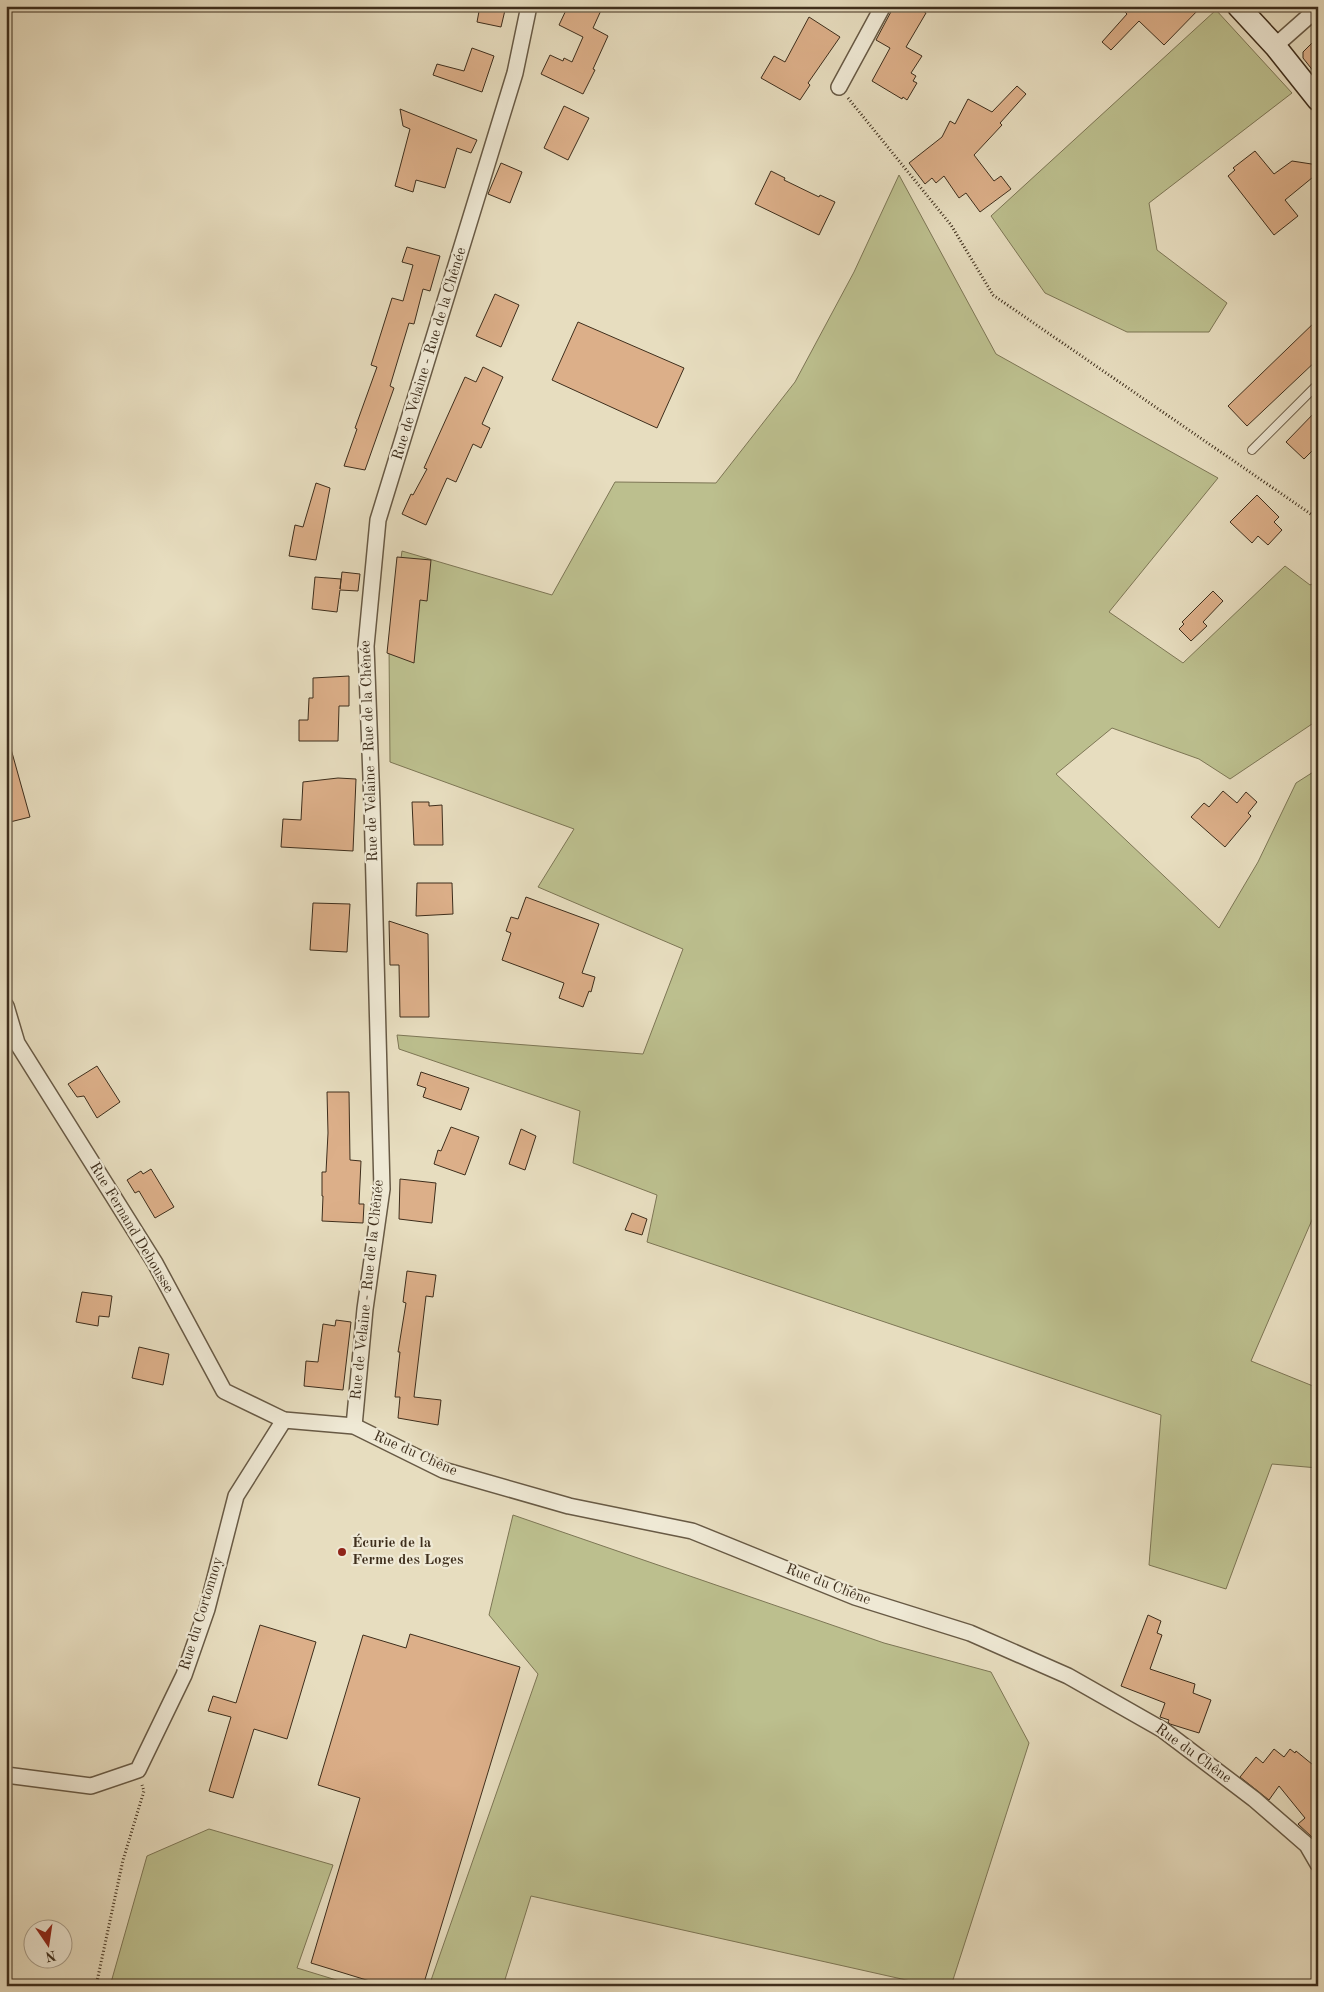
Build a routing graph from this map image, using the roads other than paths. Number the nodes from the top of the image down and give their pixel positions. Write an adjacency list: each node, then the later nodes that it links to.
1 (528, 6): 12 (street, Rue de Velaine - Rue de la Chênée)
2 (883, 6): 6 (street)
3 (1238, 6): 5 (main road)
4 (1318, 8): 5 (street)
5 (1275, 46): 7 (main road)
6 (839, 87)
7 (1318, 100)
8 (1318, 384): 9 (lane)
9 (1252, 450)
10 (6, 1006): 11 (street, Rue Fernand Dehousse)
11 (284, 1420): 12 (street, Rue du Chêne); 13 (street, Rue du Cortonnoy)
12 (354, 1426): 14 (street, Rue du Chêne)
13 (6, 1775)
14 (1318, 1864)

